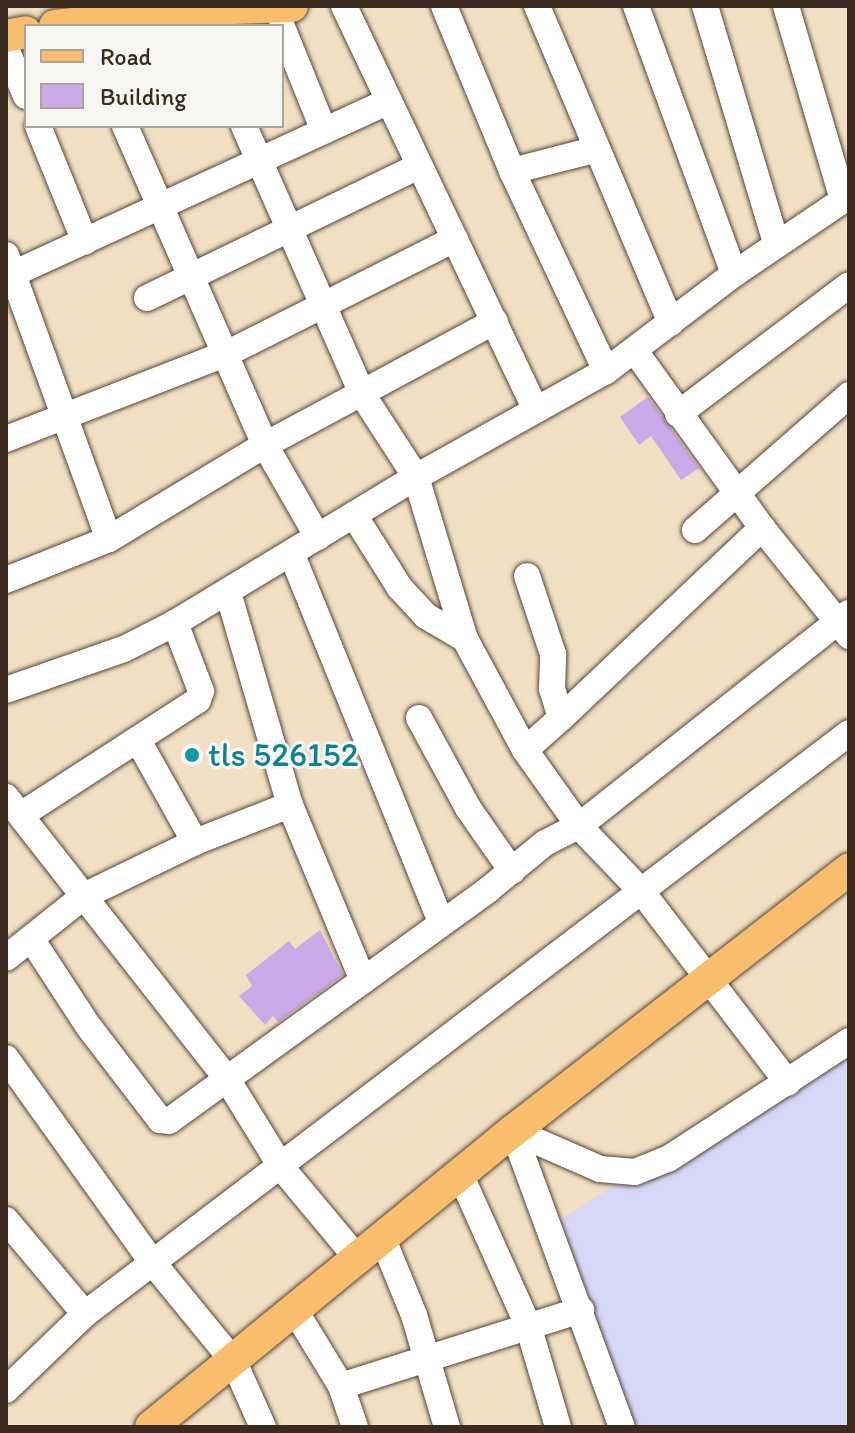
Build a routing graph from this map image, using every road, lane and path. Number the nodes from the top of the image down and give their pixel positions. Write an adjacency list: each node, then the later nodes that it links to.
1 (344, 6): 12 (street)
2 (444, 6): 20 (street)
3 (537, 6): 17 (street)
4 (636, 6): 28 (street)
5 (705, 6): 26 (street)
6 (786, 6): 21 (street)
7 (282, 17): 8 (main road); 16 (street)
8 (207, 18): 9 (main road)
9 (68, 20)
10 (6, 49): 11 (street)
11 (24, 91)
12 (387, 102): 16 (street); 19 (street)
13 (39, 128): 25 (street)
14 (126, 128): 22 (street)
15 (245, 128): 18 (street)
16 (324, 131): 18 (street)
17 (594, 150): 20 (street); 34 (street)
18 (258, 160): 22 (street); 23 (street)
19 (419, 166): 23 (street); 24 (street)
20 (512, 171): 37 (street)
21 (846, 198): 26 (street)
22 (158, 203): 25 (street); 29 (street)
23 (288, 230): 29 (street); 32 (street)
24 (455, 239): 32 (street); 33 (street)
25 (85, 242): 27 (street)
26 (776, 243): 28 (street)
27 (11, 264): 42 (street)
28 (734, 274): 34 (street)
29 (190, 277): 31 (street); 36 (street)
30 (849, 285): 41 (street)
31 (147, 298)
32 (325, 307): 36 (street); 38 (street)
33 (495, 321): 38 (street); 40 (street)
34 (671, 323): 35 (street)
35 (635, 351): 37 (street); 41 (street)
36 (228, 353): 42 (street); 44 (street)
37 (606, 371): 40 (street)
38 (362, 394): 44 (street); 45 (street)
39 (849, 395): 46 (street)
40 (536, 410): 45 (street)
41 (678, 414): 46 (street)
42 (66, 419): 43 (street); 51 (street)
43 (6, 439)
44 (265, 445): 50 (street); 51 (street)
45 (416, 477): 47 (street); 58 (street)
46 (738, 493): 48 (street); 49 (street)
47 (354, 515): 50 (street); 58 (street)
48 (762, 528): 57 (street); 61 (street)
49 (695, 530)
50 (318, 537): 52 (street)
51 (109, 539): 54 (street)
52 (292, 555): 55 (street); 73 (street)
53 (527, 576): 61 (street)
54 (6, 580)
55 (228, 592): 56 (street); 65 (street)
56 (175, 623): 59 (street); 63 (street)
57 (845, 624): 67 (street)
58 (465, 639): 64 (street)
59 (9, 684)
60 (419, 718): 70 (street)
61 (561, 718): 64 (street)
62 (849, 733): 71 (street)
63 (139, 742): 66 (street); 68 (street)
64 (525, 750): 67 (street)
65 (290, 805): 68 (street); 76 (street)
66 (14, 806): 72 (street)
67 (579, 826): 70 (street); 71 (street)
68 (195, 842): 72 (street)
69 (849, 869): 77 (main road)
70 (512, 871): 73 (street)
71 (642, 892): 77 (street); 83 (street)
72 (84, 896): 74 (street); 80 (street)
73 (441, 922): 76 (street)
74 (32, 940): 75 (street); 80 (street)
75 (6, 958)
76 (363, 980): 80 (street)
77 (705, 980): 81 (street); 82 (main road)
78 (849, 1041): 81 (street)
79 (6, 1058): 88 (street)
80 (227, 1079): 83 (street)
81 (788, 1083): 82 (street)
82 (513, 1131): 84 (main road); 90 (street)
83 (282, 1168): 87 (street); 88 (street)
84 (460, 1174): 86 (main road); 92 (street)
85 (6, 1220): 91 (street)
86 (382, 1237): 87 (main road); 93 (street)
87 (357, 1258): 89 (main road)
88 (153, 1263): 91 (street); 94 (street)
89 (294, 1309): 94 (main road); 95 (street)
90 (581, 1310): 92 (street); 102 (street)
91 (85, 1314): 96 (street)
92 (528, 1325): 93 (street); 101 (street)
93 (424, 1357): 95 (street); 100 (street)
94 (234, 1362): 97 (main road); 98 (street)
95 (341, 1386): 99 (street)
96 (6, 1390)
97 (151, 1427)
98 (263, 1427)
99 (355, 1427)
100 (447, 1427)
101 (558, 1427)
102 (622, 1427)

